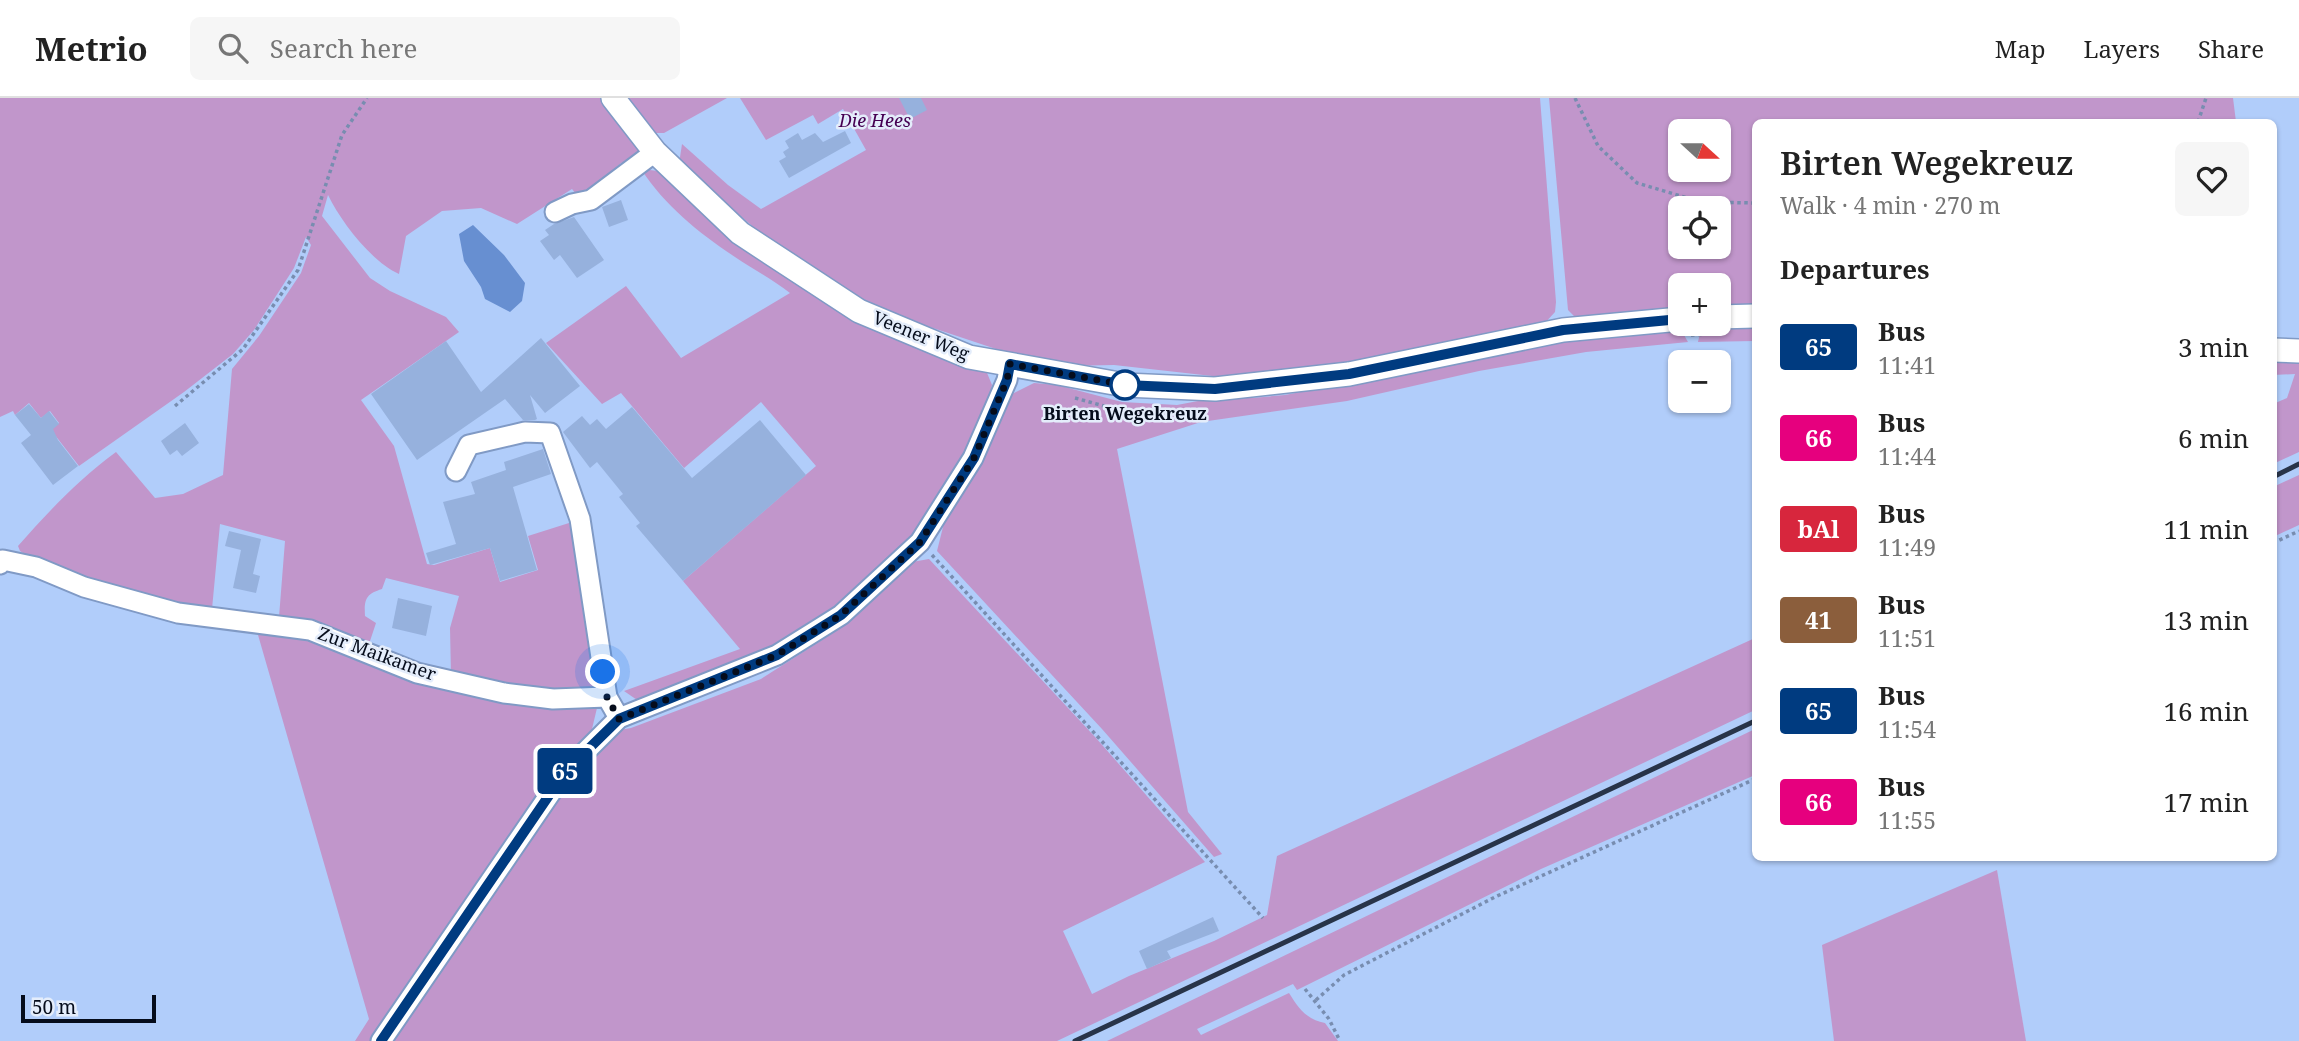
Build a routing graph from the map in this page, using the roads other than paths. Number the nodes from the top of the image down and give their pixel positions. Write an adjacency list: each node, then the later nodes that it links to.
1 (613, 98): 2 (main road, Veener Weg)
2 (654, 152): 3 (street); 9 (main road, Veener Weg)
3 (555, 212)
4 (1752, 316): 5 (main road)
5 (1731, 317)
6 (1668, 320): 9 (main road, Veener Weg)
7 (2277, 350): 8 (main road)
8 (2299, 351)
9 (1010, 364): 13 (street)
10 (456, 471): 12 (street)
11 (1, 561): 12 (street, Zur Maikamer)
12 (607, 697): 13 (street)
13 (619, 719): 14 (street)
14 (381, 1041)

